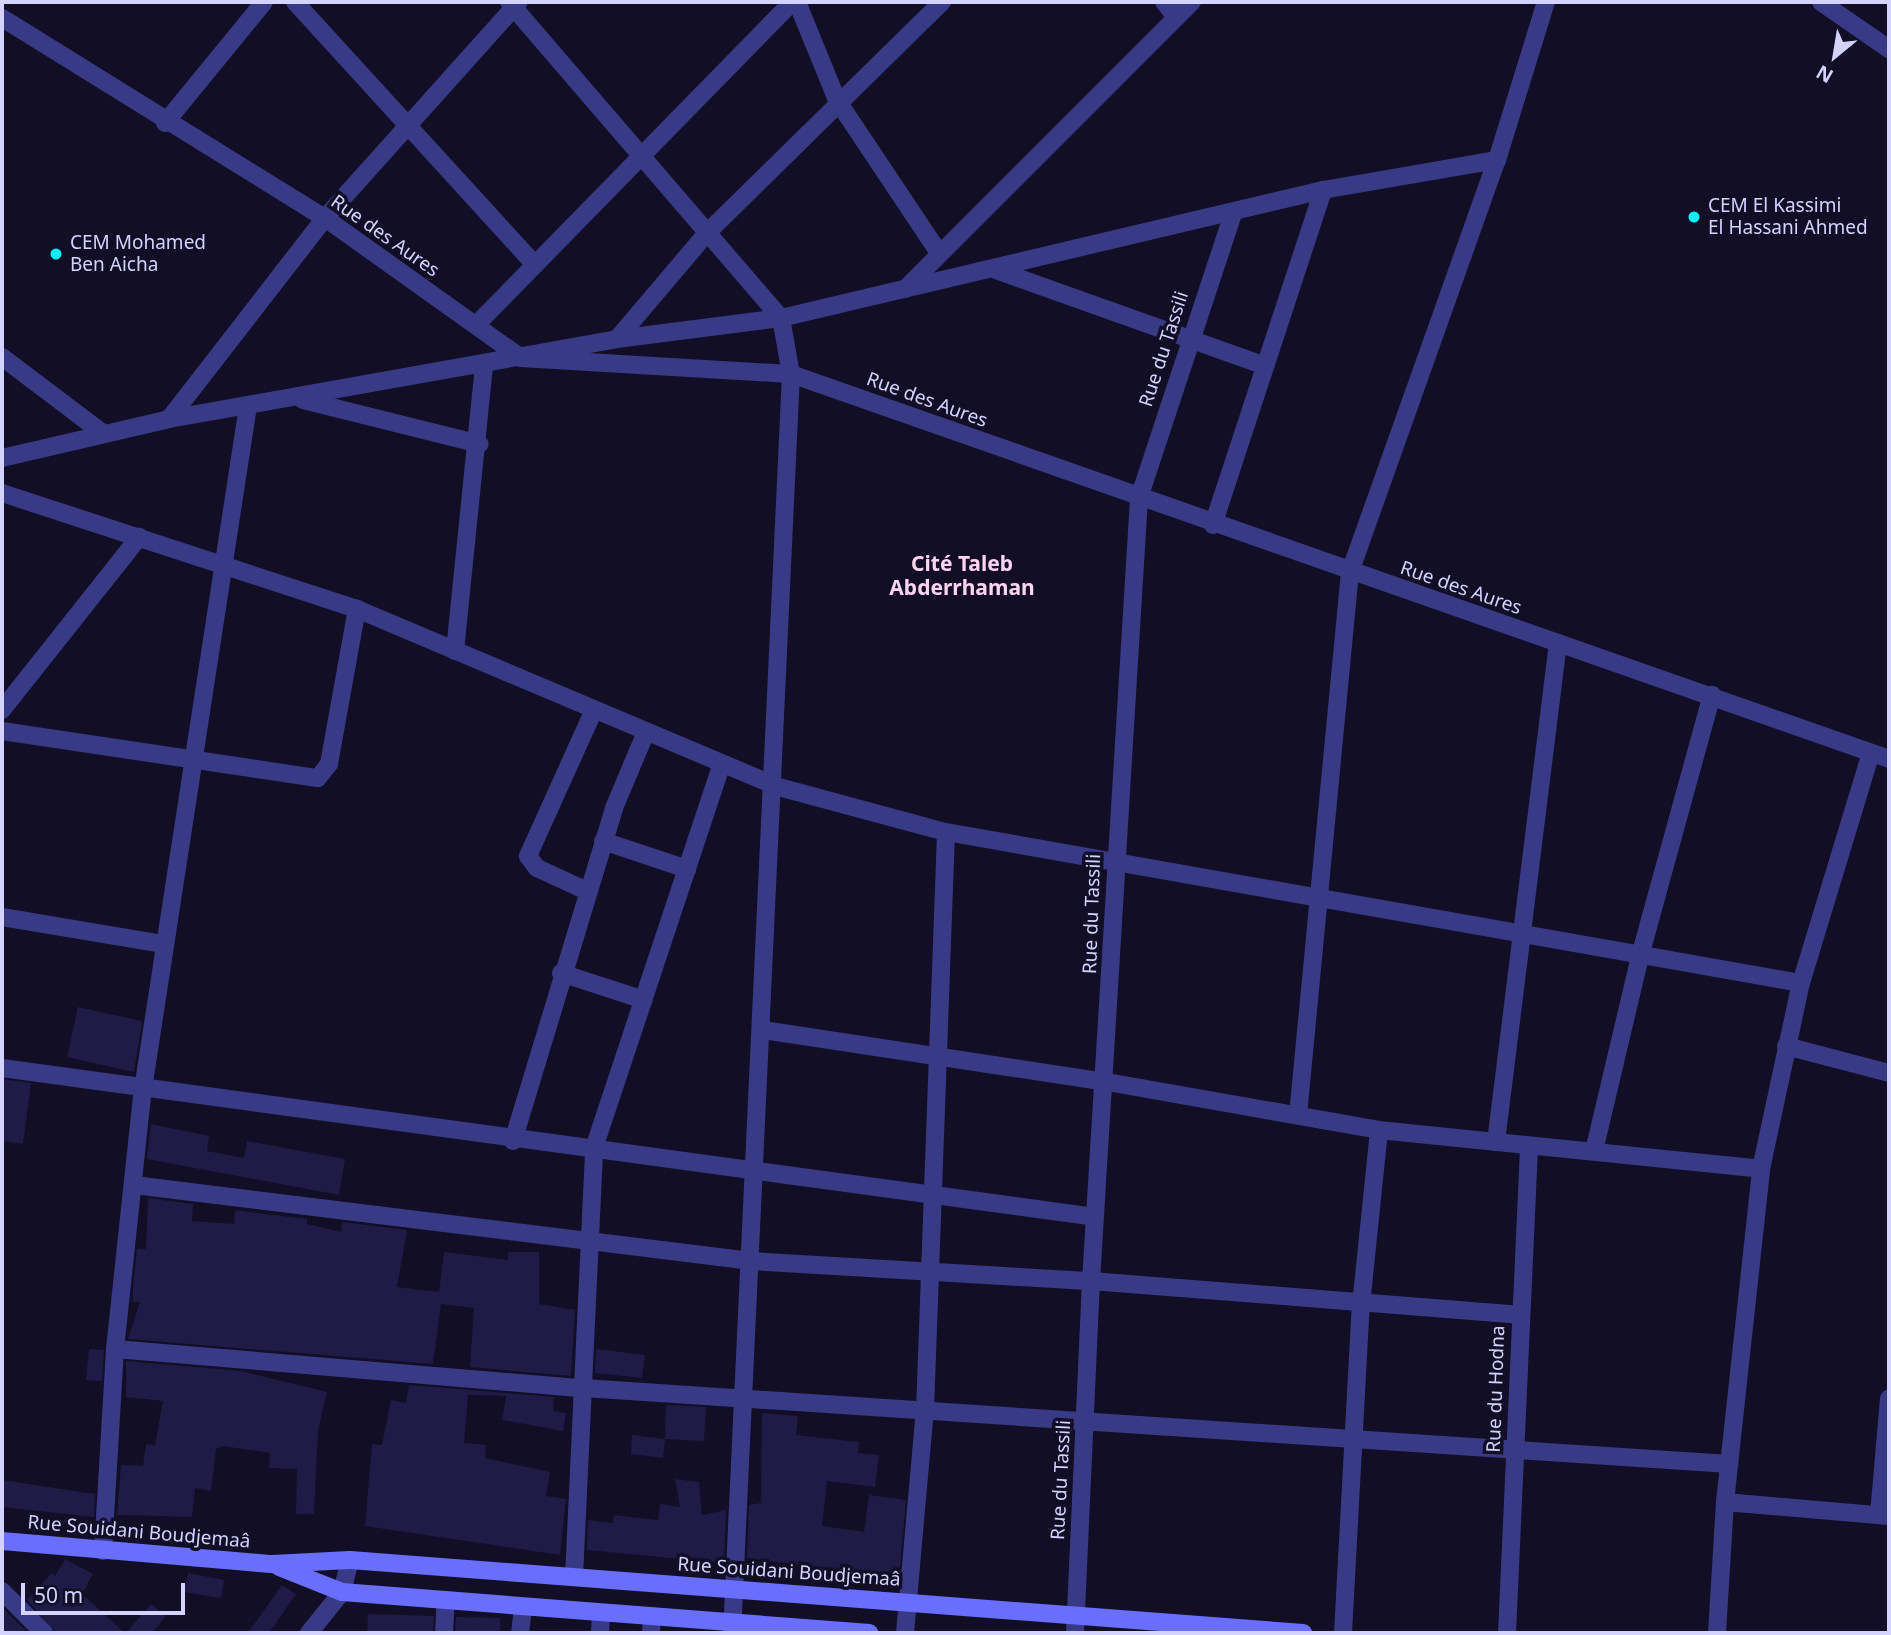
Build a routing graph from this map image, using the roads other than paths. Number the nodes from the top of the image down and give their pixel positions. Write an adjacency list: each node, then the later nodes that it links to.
1 (264, 2): 14 (street)
2 (295, 2): 15 (street)
3 (794, 2): 13 (street); 16 (street)
4 (942, 2): 13 (street)
5 (1164, 2): 10 (street)
6 (1192, 2): 10 (street)
7 (1545, 2): 17 (street)
8 (1821, 2): 12 (street)
9 (514, 4): 15 (street); 16 (street)
10 (1177, 17): 22 (street)
11 (2, 18): 14 (street, Rue des Aures)
12 (1889, 49)
13 (837, 100): 21 (street); 22 (street)
14 (165, 122): 20 (street, Rue des Aures)
15 (406, 127): 20 (street); 23 (street)
16 (642, 152): 21 (street); 23 (street)
17 (1497, 160): 18 (street); 46 (street)
18 (1323, 190): 19 (street); 33 (street)
19 (1234, 211): 24 (street); 29 (street, Rue du Tassili)
20 (325, 218): 27 (street, Rue des Aures); 37 (street)
21 (707, 233): 26 (street); 28 (street)
22 (939, 253): 25 (street)
23 (533, 262): 27 (street)
24 (996, 270): 25 (street); 29 (street)
25 (905, 289): 26 (street)
26 (781, 318): 28 (street); 34 (street)
27 (476, 324): 31 (street, Rue des Aures)
28 (617, 339): 31 (street)
29 (1188, 341): 33 (street); 42 (street, Rue du Tassili)
30 (2, 357): 38 (street)
31 (521, 358): 32 (street); 34 (street, Rue des Aures)
32 (484, 365): 35 (street); 39 (street)
33 (1265, 366): 43 (street)
34 (790, 373): 42 (street, Rue des Aures); 59 (street)
35 (295, 398): 36 (street); 39 (street)
36 (247, 407): 37 (street); 45 (street)
37 (169, 419): 38 (street)
38 (101, 432): 40 (street)
39 (480, 444): 49 (street)
40 (2, 458)
41 (2, 493): 44 (street)
42 (1139, 498): 43 (street, Rue des Aures); 62 (street, Rue du Tassili)
43 (1213, 525): 46 (street, Rue des Aures)
44 (139, 537): 45 (street); 51 (street)
45 (223, 565): 47 (street); 57 (street)
46 (1350, 572): 48 (street, Rue des Aures); 65 (street)
47 (357, 609): 49 (street); 57 (street)
48 (1558, 643): 50 (street, Rue des Aures); 67 (street)
49 (455, 651): 52 (street)
50 (1712, 695): 55 (street, Rue des Aures); 69 (street)
51 (2, 710)
52 (594, 710): 54 (street); 64 (street)
53 (2, 731): 57 (street)
54 (646, 732): 58 (street); 61 (street)
55 (1871, 753): 56 (street, Rue des Aures); 71 (street)
56 (1889, 760)
57 (191, 763): 68 (street)
58 (722, 764): 59 (street); 63 (street)
59 (775, 786): 60 (street); 73 (street)
60 (946, 832): 62 (street); 75 (street)
61 (603, 841): 63 (street); 64 (street)
62 (1115, 859): 65 (street); 78 (street, Rue du Tassili)
63 (687, 869): 72 (street)
64 (587, 891): 70 (street)
65 (1318, 898): 67 (street); 80 (street)
66 (2, 918): 68 (street)
67 (1525, 936): 69 (street); 83 (street)
68 (164, 944): 79 (street)
69 (1640, 956): 71 (street); 86 (street)
70 (561, 973): 72 (street); 82 (street)
71 (1801, 983): 74 (street)
72 (644, 1000): 85 (street)
73 (763, 1030): 75 (street); 88 (street)
74 (1786, 1046): 77 (street); 87 (street)
75 (940, 1058): 78 (street); 90 (street)
76 (2, 1068): 79 (street)
77 (1889, 1073)
78 (1107, 1082): 80 (street); 91 (street, Rue du Tassili)
79 (143, 1088): 82 (street); 89 (street)
80 (1298, 1115): 81 (street)
81 (1379, 1130): 83 (street); 96 (street)
82 (513, 1142): 85 (street)
83 (1496, 1142): 84 (street)
84 (1529, 1146): 86 (street); 97 (street, Rue du Hodna)
85 (594, 1148): 88 (street); 92 (street)
86 (1594, 1152): 87 (street)
87 (1761, 1169): 106 (street)
88 (753, 1174): 90 (street); 93 (street)
89 (134, 1185): 92 (street); 98 (street)
90 (929, 1196): 91 (street); 94 (street)
91 (1095, 1217): 95 (street, Rue du Tassili)
92 (590, 1242): 93 (street); 99 (street)
93 (751, 1261): 94 (street); 100 (street)
94 (928, 1274): 95 (street); 102 (street)
95 (1091, 1281): 96 (street); 103 (street, Rue du Tassili)
96 (1361, 1306): 97 (street); 104 (street)
97 (1519, 1315): 105 (street, Rue du Hodna)
98 (115, 1349): 99 (street); 110 (street)
99 (584, 1388): 100 (street); 113 (street)
100 (746, 1398): 102 (street); 114 (street)
101 (1889, 1398): 108 (street)
102 (925, 1411): 103 (street); 118 (street)
103 (1085, 1421): 104 (street); 120 (street, Rue du Tassili)
104 (1353, 1442): 105 (street); 134 (street)
105 (1516, 1448): 106 (street); 135 (street, Rue du Hodna)
106 (1729, 1464): 107 (street)
107 (1725, 1502): 108 (street); 136 (street)
108 (1884, 1516)
109 (2, 1541): 110 (main road, Rue Souidani Boudjemaâ)
110 (103, 1551): 112 (main road, Rue Souidani Boudjemaâ)
111 (350, 1560): 112 (main road, Rue Souidani Boudjemaâ); 113 (main road, Rue Souidani Boudjemaâ); 116 (street)
112 (272, 1564): 116 (main road, Rue Souidani Boudjemaâ)
113 (574, 1577): 114 (main road, Rue Souidani Boudjemaâ)
114 (736, 1590): 118 (main road, Rue Souidani Boudjemaâ); 123 (street)
115 (2, 1591): 125 (street)
116 (342, 1592): 117 (main road, Rue Souidani Boudjemaâ); 126 (street)
117 (446, 1600): 119 (main road, Rue Souidani Boudjemaâ); 127 (street)
118 (909, 1602): 120 (main road, Rue Souidani Boudjemaâ); 131 (street)
119 (523, 1607): 121 (main road, Rue Souidani Boudjemaâ); 128 (street)
120 (1076, 1612): 132 (street, Rue du Tassili); 133 (main road, Rue Souidani Boudjemaâ)
121 (601, 1613): 122 (main road, Rue Souidani Boudjemaâ); 129 (street)
122 (652, 1625): 123 (main road, Rue Souidani Boudjemaâ)
123 (732, 1628): 124 (main road, Rue Souidani Boudjemaâ)
124 (808, 1630): 130 (main road, Rue Souidani Boudjemaâ)
125 (44, 1633)
126 (309, 1633)
127 (444, 1633)
128 (520, 1633)
129 (600, 1633)
130 (869, 1633)
131 (905, 1633)
132 (1075, 1633)
133 (1303, 1633)
134 (1343, 1633)
135 (1507, 1633)
136 (1717, 1633)

